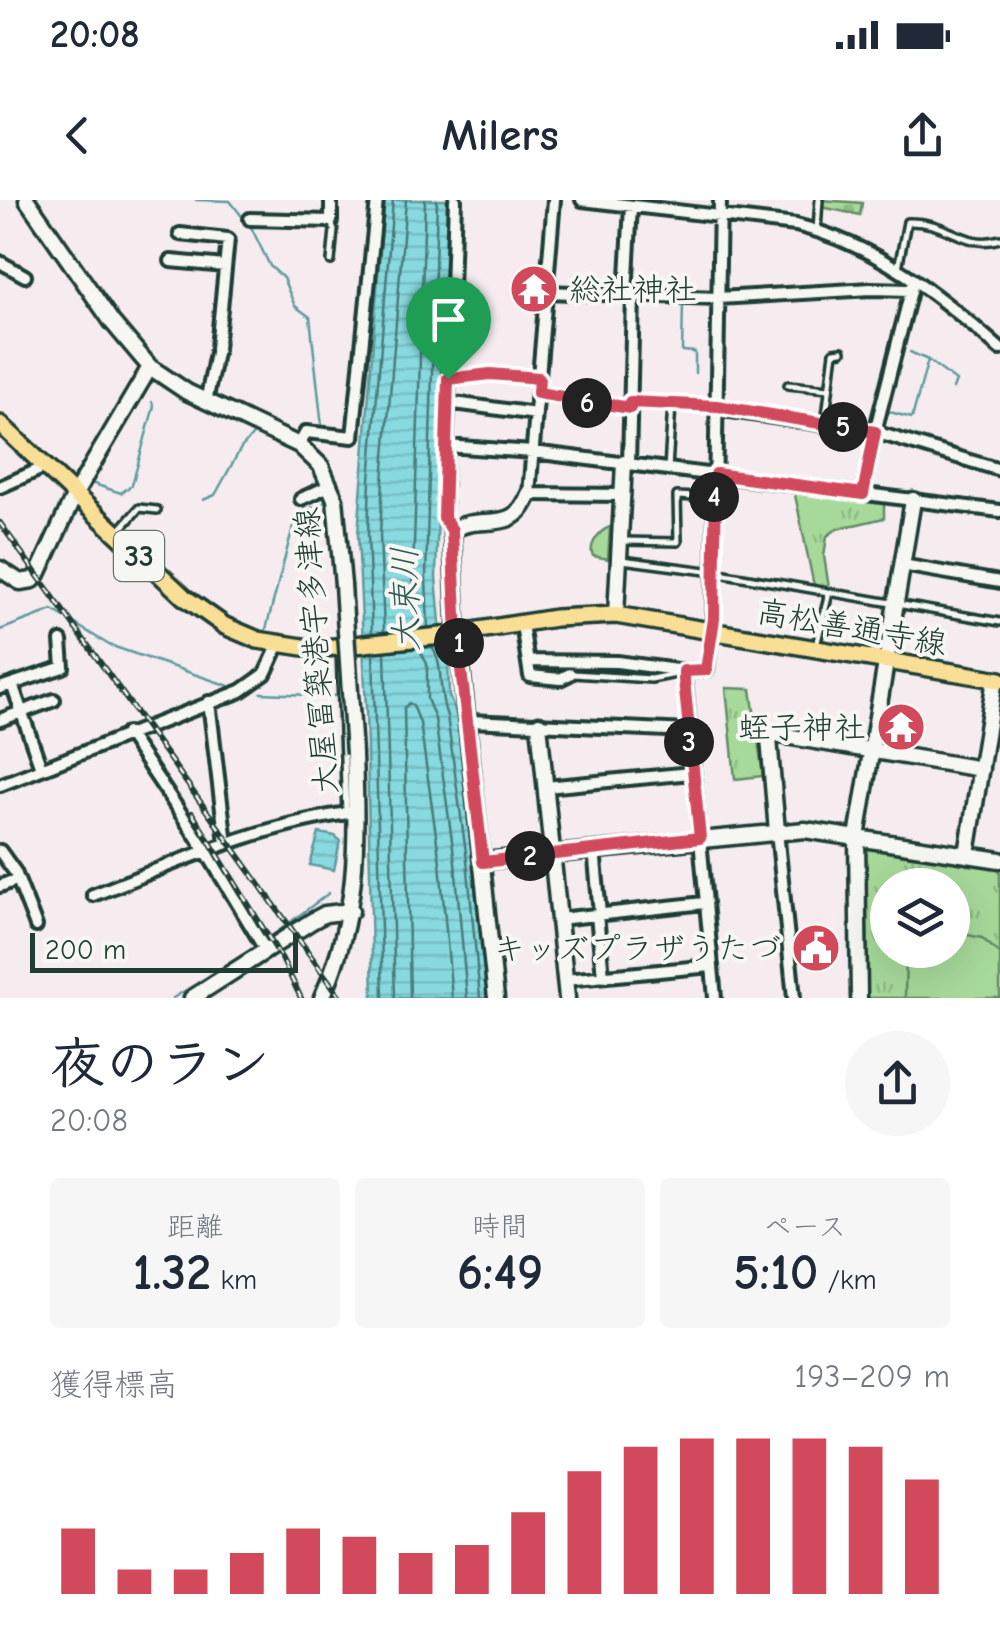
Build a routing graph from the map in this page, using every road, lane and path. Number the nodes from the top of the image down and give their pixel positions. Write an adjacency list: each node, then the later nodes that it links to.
1 (27, 200): 28 (street, 大屋冨築港宇多津線)
2 (331, 200): 12 (street)
3 (377, 200): 43 (street)
4 (455, 200): 30 (street)
5 (554, 200): 23 (street)
6 (582, 200): 9 (street)
7 (720, 200): 10 (street)
8 (819, 200): 13 (lane)
9 (629, 204): 10 (street); 24 (street)
10 (720, 217): 13 (street); 25 (street)
11 (250, 219): 12 (street)
12 (331, 221): 17 (lane)
13 (817, 230): 20 (street)
14 (180, 234): 19 (street)
15 (1000, 239): 20 (lane)
16 (170, 261): 19 (street)
17 (331, 261)
18 (0, 262): 21 (street)
19 (225, 266): 34 (street)
20 (898, 268): 22 (street)
21 (25, 276)
22 (913, 286): 25 (street); 26 (street); 42 (street)
23 (545, 292): 24 (street); 29 (street)
24 (629, 294): 25 (street); 37 (street)
25 (718, 298): 38 (street)
26 (1000, 349)
27 (842, 351): 32 (lane)
28 (150, 367): 34 (street, 大屋冨築港宇多津線); 53 (street)
29 (539, 378): 30 (lane); 33 (street)
30 (448, 379): 35 (street)
31 (788, 385): 32 (lane)
32 (829, 390): 40 (lane)
33 (538, 393): 37 (lane); 39 (street)
34 (206, 402): 43 (street, 大屋冨築港宇多津線)
35 (448, 402): 39 (street); 44 (street)
36 (672, 404): 37 (lane); 38 (lane); 48 (lane)
37 (630, 405): 46 (street)
38 (717, 407): 40 (street); 50 (street)
39 (536, 414): 45 (street)
40 (825, 424): 42 (street)
41 (4, 427): 47 (main road, 高松善通寺線 / 33)
42 (875, 432): 49 (street); 56 (street)
43 (299, 444): 51 (street, 大屋冨築港宇多津線)
44 (446, 446): 45 (street); 62 (street)
45 (533, 452): 46 (street); 54 (street)
46 (627, 464): 48 (street); 55 (street)
47 (45, 467): 52 (street); 53 (main road, 高松善通寺線 / 33)
48 (668, 469): 50 (street)
49 (1000, 470)
50 (716, 474): 56 (street); 57 (street)
51 (330, 484): 58 (street); 102 (street, 大屋冨築港宇多津線, bridge)
52 (0, 487)
53 (74, 494): 63 (main road, 高松善通寺線 / 33); 67 (street)
54 (529, 494): 55 (street); 62 (street)
55 (622, 494): 64 (street)
56 (863, 494): 59 (street)
57 (714, 498): 64 (lane); 68 (street)
58 (301, 499)
59 (912, 500): 61 (street); 66 (street)
60 (157, 510): 63 (lane)
61 (1000, 511)
62 (452, 530): 76 (street)
63 (116, 534): 78 (main road, 高松善通寺線 / 33)
64 (620, 541): 65 (street)
65 (619, 559): 68 (lane); 72 (street)
66 (902, 565): 69 (street); 71 (street)
67 (0, 569)
68 (714, 572): 70 (lane); 75 (street)
69 (1000, 582)
70 (829, 592): 71 (lane); 80 (lane)
71 (895, 604): 73 (lane); 82 (street)
72 (616, 615): 74 (main road, 高松善通寺線 / 33); 75 (main road, 高松善通寺線 / 33)
73 (1000, 622)
74 (522, 624): 76 (main road, 高松善通寺線 / 33); 81 (street)
75 (712, 630): 80 (main road, 高松善通寺線 / 33); 83 (street)
76 (449, 635): 79 (main road, 高松善通寺線 / 33); 91 (street)
77 (61, 641): 86 (street)
78 (278, 646): 79 (main road, 高松善通寺線 / 33); 88 (street)
79 (340, 647): 102 (lane)
80 (815, 649): 82 (main road, 高松善通寺線 / 33)
81 (528, 661): 83 (street); 84 (street)
82 (886, 661): 85 (main road, 高松善通寺線 / 33); 96 (street)
83 (684, 671): 84 (lane); 93 (street)
84 (570, 674)
85 (998, 675): 95 (street)
86 (6, 686): 89 (street)
87 (54, 700): 89 (street)
88 (209, 702): 94 (street); 106 (street)
89 (22, 712): 90 (street); 97 (street)
90 (0, 720)
91 (469, 721): 92 (street); 113 (street)
92 (539, 724): 93 (street); 101 (street)
93 (689, 732): 99 (street)
94 (127, 734): 97 (street); 109 (street)
95 (993, 742): 98 (street)
96 (872, 750): 98 (street); 103 (street); 104 (street)
97 (41, 768): 100 (street)
98 (981, 769): 111 (street)
99 (692, 773): 101 (street); 105 (street)
100 (0, 785)
101 (546, 786): 110 (street)
102 (351, 813): 106 (street); 118 (street, 大屋冨築港宇多津線)
103 (776, 831): 104 (street); 105 (street); 131 (street)
104 (857, 836): 111 (street); 132 (street)
105 (700, 838): 107 (street); 117 (street)
106 (226, 843): 109 (street)
107 (594, 850): 110 (street); 119 (street)
108 (0, 851): 114 (street)
109 (206, 851): 116 (street); 122 (street)
110 (552, 854): 113 (street); 120 (street)
111 (967, 854): 112 (street)
112 (1000, 860)
113 (483, 862): 128 (street)
114 (18, 879): 115 (street); 121 (street)
115 (0, 886)
116 (93, 895)
117 (704, 903): 119 (street); 123 (street)
118 (350, 911): 122 (street); 127 (street, 大屋冨築港宇多津線)
119 (598, 914): 120 (street); 124 (street)
120 (559, 920): 125 (street)
121 (36, 926)
122 (264, 946): 126 (street)
123 (711, 966): 124 (street); 130 (street)
124 (602, 976): 125 (street)
125 (565, 980): 129 (street)
126 (192, 998)
127 (322, 998)
128 (496, 998)
129 (567, 998)
130 (715, 998)
131 (794, 998)
132 (859, 998)

